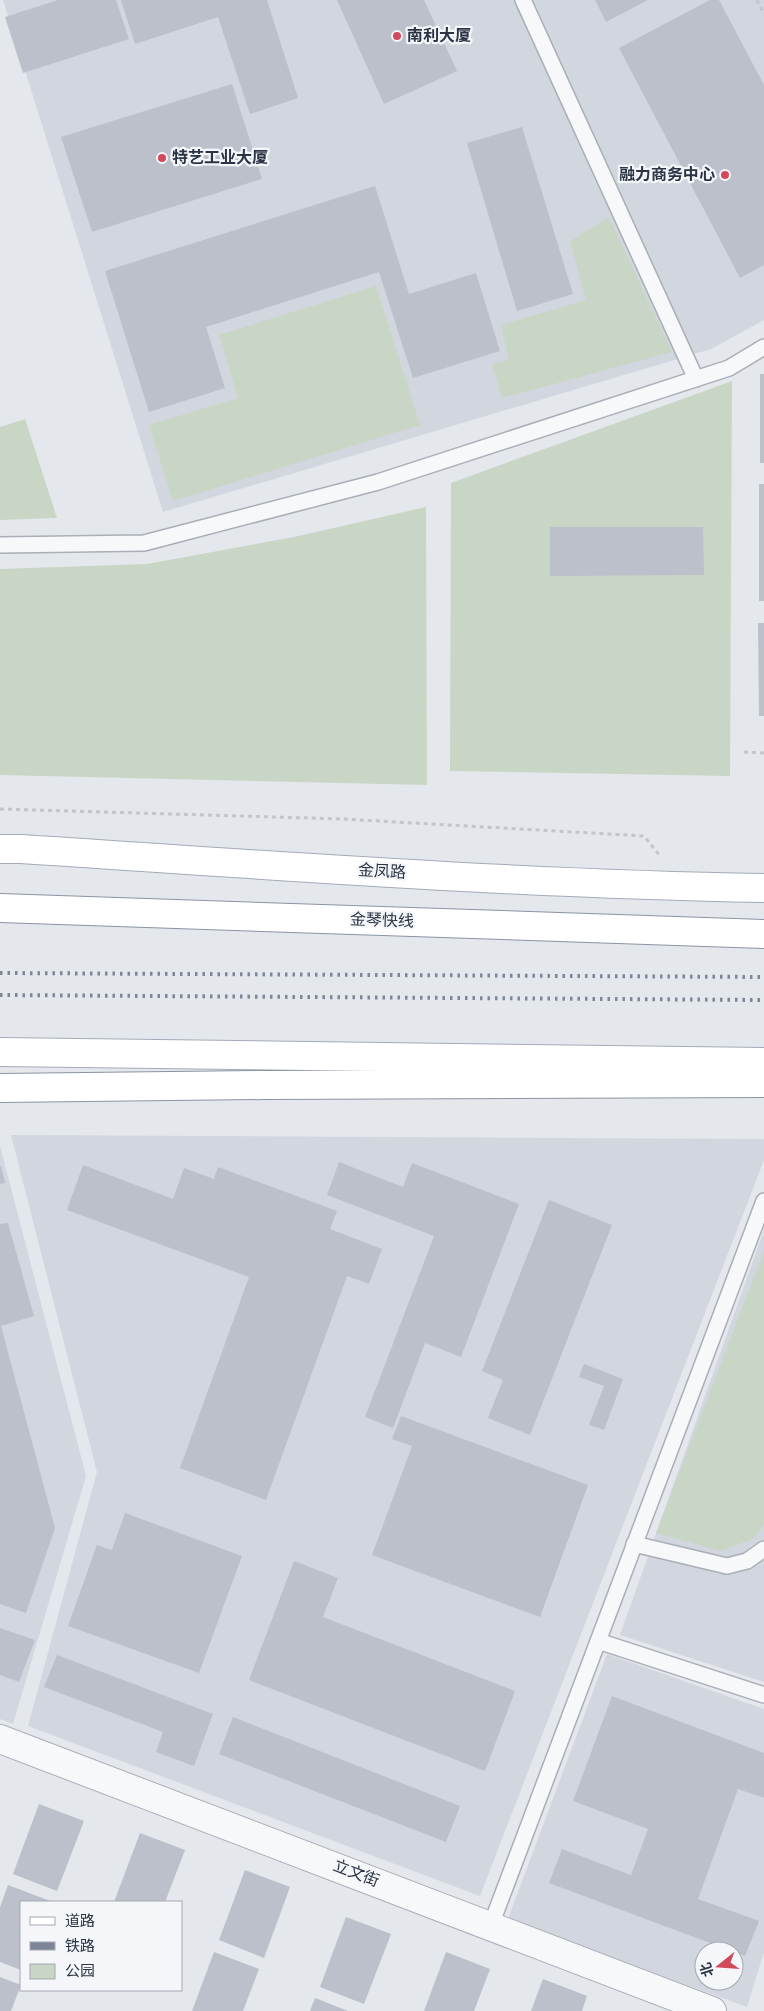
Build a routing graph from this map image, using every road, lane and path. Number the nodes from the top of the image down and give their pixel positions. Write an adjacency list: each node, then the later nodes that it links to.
1 (524, 0): 5 (lane)
2 (757, 0): 3 (path)
3 (764, 14)
4 (764, 347): 5 (lane)
5 (696, 379): 6 (lane)
6 (0, 545)
7 (744, 752): 8 (path)
8 (764, 753)
9 (0, 809): 11 (path)
10 (0, 849): 11 (main road, 金凤路)
11 (684, 887): 12 (main road, 金凤路)
12 (764, 888)
13 (0, 908): 14 (main road, 金琴快线)
14 (764, 934)
15 (0, 1052): 16 (main road)
16 (764, 1062)
17 (764, 1083): 18 (main road)
18 (0, 1088)
19 (764, 1201): 20 (lane)
20 (634, 1544): 21 (lane); 22 (lane)
21 (764, 1549)
22 (598, 1640): 23 (lane); 25 (lane)
23 (764, 1695)
24 (0, 1739): 25 (street, 立文街)
25 (491, 1925): 26 (street, 立文街)
26 (712, 2011)

